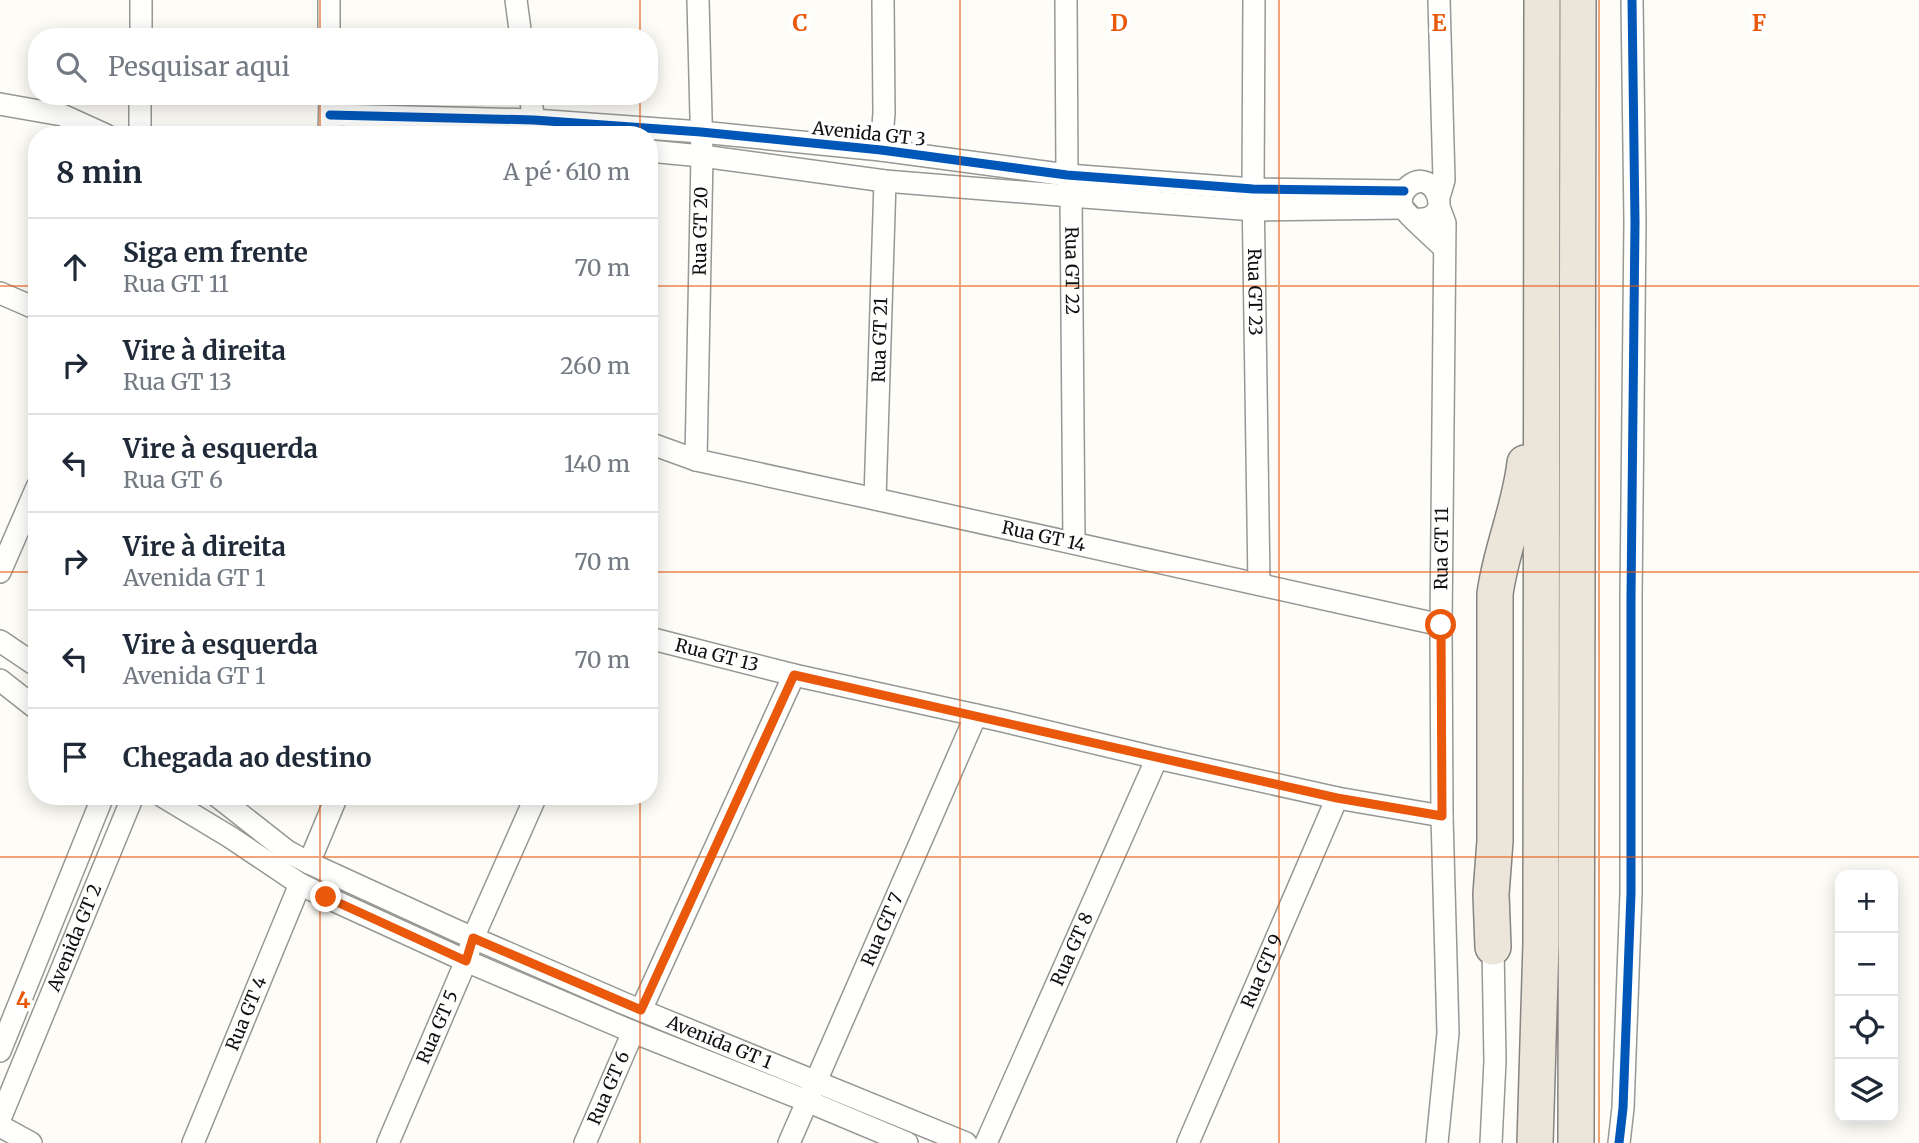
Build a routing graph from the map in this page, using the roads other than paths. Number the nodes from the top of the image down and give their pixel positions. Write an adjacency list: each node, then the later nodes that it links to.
1 (141, 0): 12 (street)
2 (329, 0): 13 (street)
3 (516, 0): 14 (street)
4 (698, 0): 25 (street, Rua GT 20)
5 (883, 0): 26 (street)
6 (1066, 0): 30 (street, Rua GT 22)
7 (1254, 0): 33 (street, Rua GT 23)
8 (1439, 0): 28 (street, Rua GT 11)
9 (1542, 0): 39 (highway)
10 (1578, 0): 89 (highway)
11 (1632, 0): 90 (street)
12 (141, 28)
13 (330, 28)
14 (520, 28)
15 (0, 104): 20 (street)
16 (140, 105): 21 (street)
17 (532, 105): 19 (street)
18 (330, 115): 22 (street, Avenida GT 3)
19 (534, 120): 22 (street, Avenida GT 3); 23 (street, Avenida GT 3)
20 (86, 126)
21 (140, 126)
22 (402, 126)
23 (618, 126)
24 (658, 129): 25 (street, Avenida GT 3)
25 (701, 132): 26 (street, Avenida GT 3); 29 (street, Rua GT 20)
26 (881, 150): 30 (street, Avenida GT 3)
27 (658, 152): 29 (street, Avenida GT 3)
28 (1444, 153): 34 (street); 35 (street, Rua GT 11)
29 (702, 156): 31 (street, Avenida GT 3); 41 (street, Rua GT 20)
30 (1067, 175): 32 (street, Rua GT 22); 33 (street, Avenida GT 3)
31 (885, 181): 32 (street, Avenida GT 3); 42 (street, Rua GT 21)
32 (1071, 196): 33 (street, Avenida GT 3); 44 (street, Rua GT 22)
33 (1254, 199): 34 (street, Avenida GT 3); 46 (street, Rua GT 23)
34 (1411, 200): 35 (street); 35 (street); 36 (street)
35 (1439, 202): 36 (street, Rua GT 11)
36 (1444, 248): 47 (street, Rua GT 11)
37 (0, 293): 38 (street)
38 (28, 305)
39 (1541, 392): 67 (highway); 68 (highway)
40 (658, 446): 41 (street, Rua GT 14)
41 (696, 460): 42 (street, Rua GT 14)
42 (875, 499): 44 (street, Rua GT 14)
43 (28, 508): 45 (street)
44 (1074, 543): 46 (street, Rua GT 14)
45 (0, 572)
46 (1259, 584): 47 (street, Rua GT 14)
47 (1441, 625): 63 (street, Rua GT 11)
48 (658, 640): 51 (street, Rua GT 13)
49 (0, 641): 50 (street)
50 (28, 660)
51 (794, 675): 54 (street, Rua GT 13); 70 (street)
52 (0, 680): 53 (street)
53 (28, 702)
54 (975, 715): 55 (street, Rua GT 13); 73 (street, Rua GT 7)
55 (1157, 758): 56 (street, Rua GT 13); 84 (street, Rua GT 8)
56 (1337, 798): 63 (street, Rua GT 13); 85 (street, Rua GT 9)
57 (99, 805): 72 (street, Avenida GT 2)
58 (129, 805): 75 (street, Avenida GT 2)
59 (177, 805): 65 (street, Avenida GT 1)
60 (229, 805): 64 (street, Avenida GT 1)
61 (333, 805): 64 (street)
62 (532, 805): 66 (street, Rua GT 5)
63 (1442, 816): 86 (street, Rua GT 11)
64 (309, 863): 66 (street, Avenida GT 1)
65 (300, 884): 69 (street, Avenida GT 1); 78 (street, Rua GT 4)
66 (473, 938): 69 (street, Rua GT 5); 70 (street, Avenida GT 1)
67 (1541, 943): 68 (highway); 88 (highway)
68 (1493, 947): 87 (street)
69 (466, 961): 71 (street, Avenida GT 1); 79 (street, Rua GT 5)
70 (641, 1010): 73 (street, Avenida GT 1)
71 (633, 1032): 74 (street, Avenida GT 1); 80 (street, Rua GT 6)
72 (0, 1051)
73 (815, 1080): 74 (street, Rua GT 7); 83 (street, Avenida GT 1)
74 (807, 1101): 81 (street, Rua GT 7); 82 (street, Avenida GT 1)
75 (0, 1119)
76 (0, 1126): 77 (street)
77 (31, 1143)
78 (193, 1143)
79 (388, 1143)
80 (585, 1143)
81 (789, 1143)
82 (907, 1143)
83 (966, 1143)
84 (986, 1143)
85 (1188, 1143)
86 (1437, 1143)
87 (1490, 1143)
88 (1535, 1143)
89 (1576, 1143)
90 (1619, 1143)

